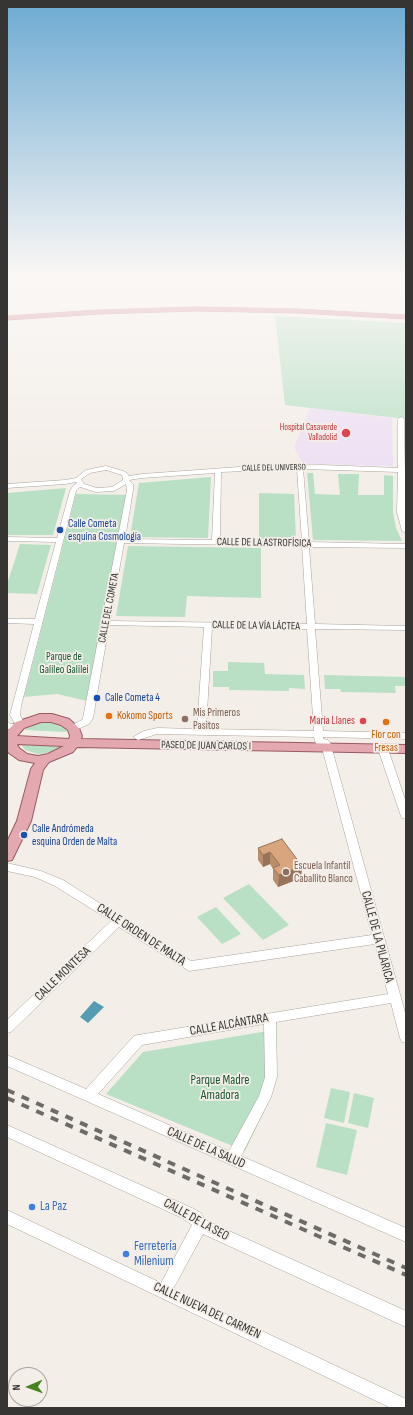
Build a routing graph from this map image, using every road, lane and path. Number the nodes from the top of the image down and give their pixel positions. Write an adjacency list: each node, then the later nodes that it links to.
1 (401, 419): 4 (street)
2 (300, 467): 3 (street, CALLE DEL UNIVERSO); 4 (street, CALLE DEL UNIVERSO); 13 (street, CALLE DE LA PILARICA)
3 (218, 470): 5 (street, CALLE DEL UNIVERSO); 12 (street)
4 (404, 470): 8 (street)
5 (126, 478): 6 (street); 6 (street); 11 (street, CALLE DEL COMETA)
6 (79, 482): 7 (street); 10 (street)
7 (7, 486)
8 (406, 532)
9 (7, 539): 10 (street)
10 (61, 540): 16 (street)
11 (121, 541): 12 (street, CALLE DE LA ASTROFÍSICA); 17 (street, CALLE DEL COMETA)
12 (216, 542): 13 (street, CALLE DE LA ASTROFÍSICA)
13 (305, 544): 14 (street, CALLE DE LA ASTROFÍSICA); 19 (street, CALLE DE LA PILARICA)
14 (406, 546)
15 (7, 621): 16 (street)
16 (39, 622): 21 (street)
17 (106, 623): 18 (street, CALLE DE LA VÍA LÁCTEA); 23 (street, CALLE DEL COMETA)
18 (208, 625): 19 (street, CALLE DE LA VÍA LÁCTEA); 22 (street)
19 (311, 627): 20 (street, CALLE DE LA VÍA LÁCTEA); 26 (street, CALLE DE LA PILARICA)
20 (406, 628)
21 (11, 732): 23 (main road, PASEO DE JUAN CARLOS I); 23 (main road); 30 (main road)
22 (201, 733): 25 (street); 26 (street)
23 (74, 736): 25 (main road, PASEO DE JUAN CARLOS I); 26 (main road, PASEO DE JUAN CARLOS I); 30 (main road)
24 (406, 736): 26 (street)
25 (138, 737): 26 (main road, PASEO DE JUAN CARLOS I)
26 (322, 742): 27 (main road, PASEO DE JUAN CARLOS I); 28 (main road, PASEO DE JUAN CARLOS I); 35 (street, CALLE DE LA PILARICA)
27 (406, 743)
28 (383, 749): 29 (main road, PASEO DE JUAN CARLOS I); 31 (street)
29 (406, 749)
30 (38, 763): 32 (main road)
31 (406, 816)
32 (7, 856)
33 (7, 867): 34 (street, CALLE ORDEN DE MALTA)
34 (118, 921): 35 (street, CALLE ORDEN DE MALTA); 38 (street, CALLE MONTESA)
35 (378, 939): 36 (street, CALLE DE LA PILARICA)
36 (394, 998): 37 (street, CALLE ALCÁNTARA); 39 (street, CALLE DE LA PILARICA)
37 (270, 1018): 41 (street, CALLE ALCÁNTARA); 43 (street)
38 (7, 1028)
39 (406, 1038)
40 (7, 1060): 41 (street, CALLE DE LA SALUD)
41 (88, 1096): 43 (street, CALLE DE LA SALUD)
42 (7, 1131): 45 (street, CALLE DE LA SEO)
43 (232, 1159): 46 (street, CALLE DE LA SALUD)
44 (7, 1217): 47 (street, CALLE NUEVA DEL CARMEN)
45 (200, 1225): 47 (street); 48 (street, CALLE DE LA SEO)
46 (406, 1236)
47 (164, 1291): 49 (street, CALLE NUEVA DEL CARMEN)
48 (406, 1319)
49 (406, 1407)

